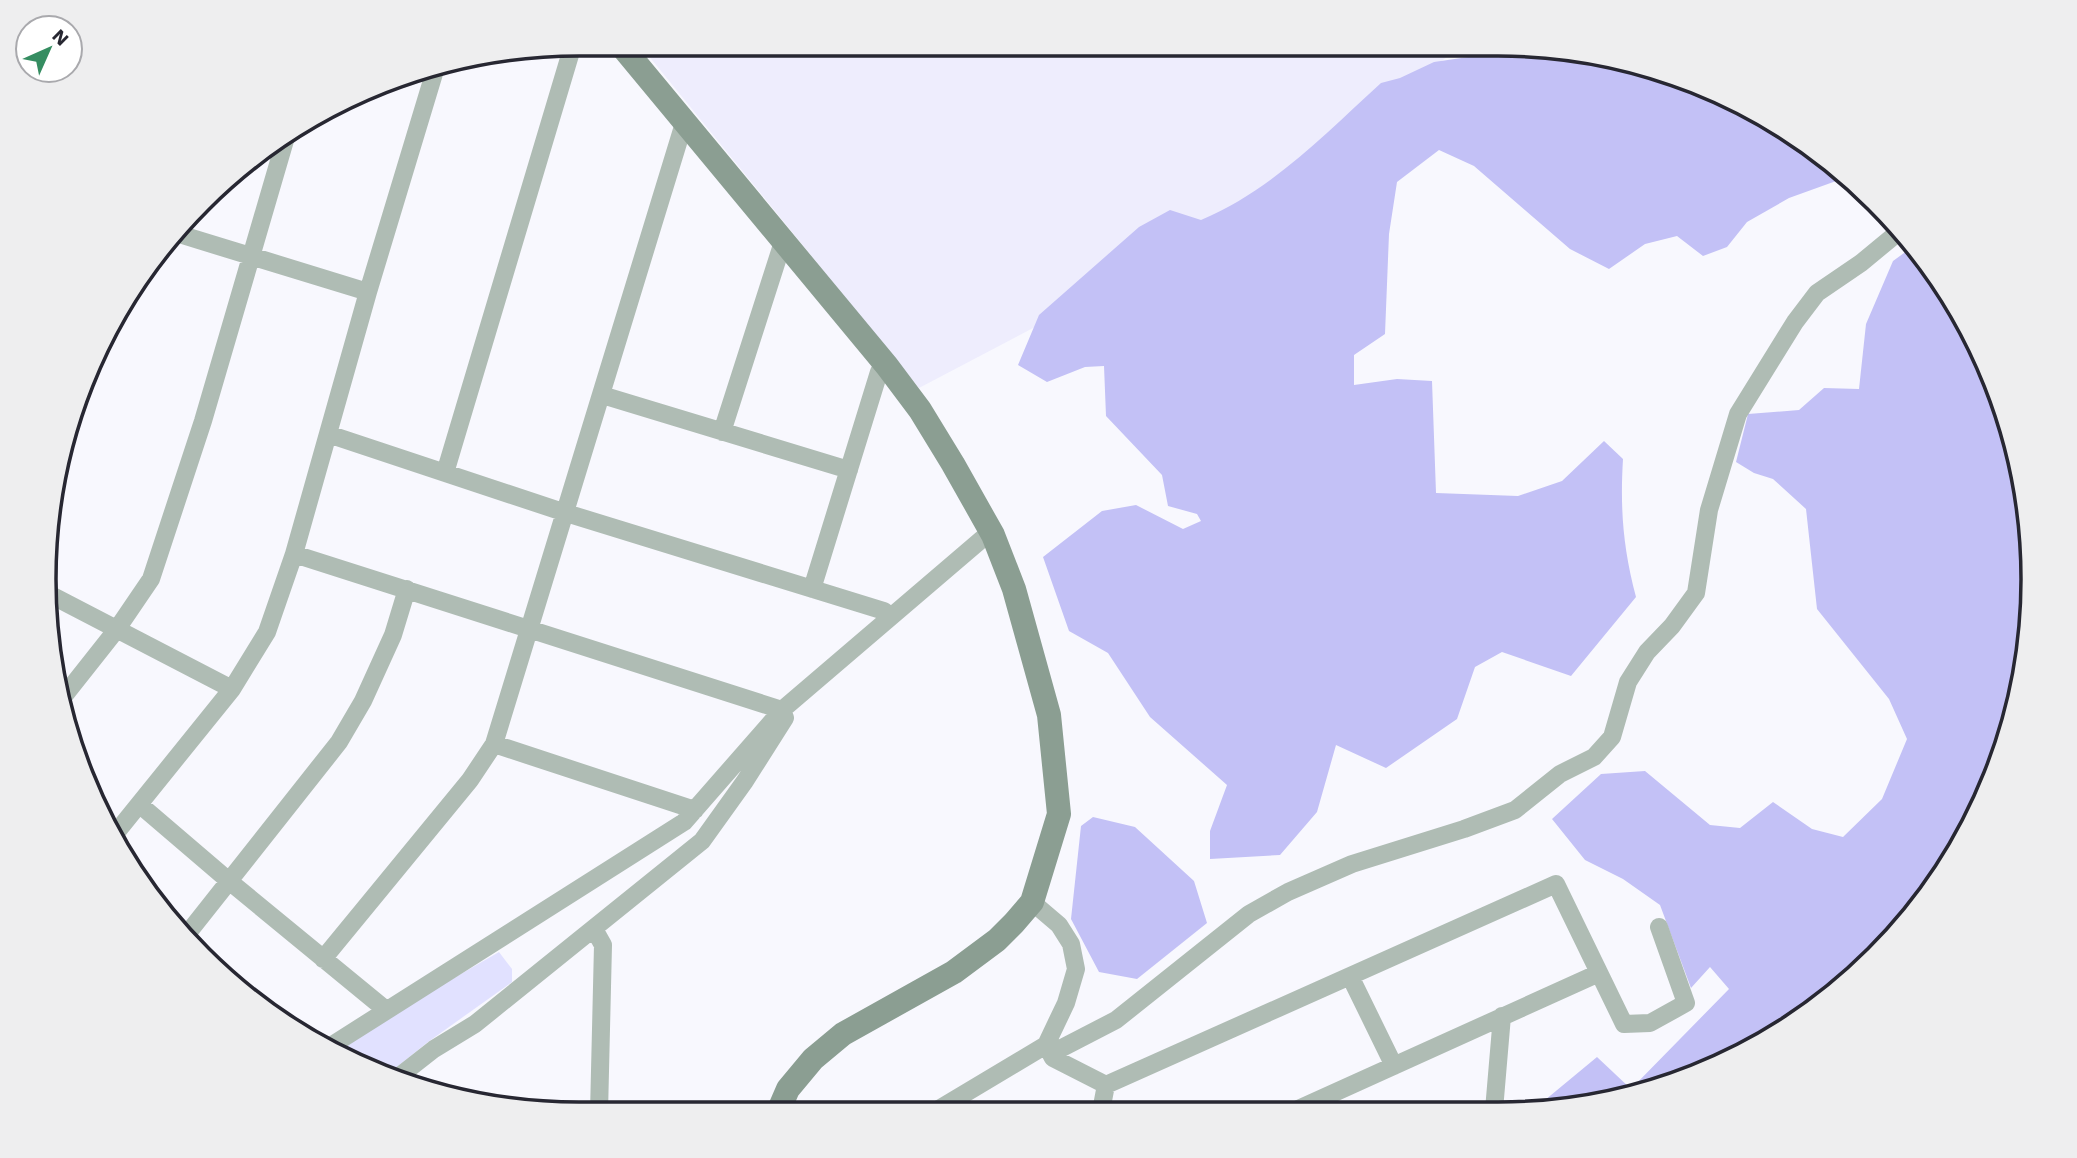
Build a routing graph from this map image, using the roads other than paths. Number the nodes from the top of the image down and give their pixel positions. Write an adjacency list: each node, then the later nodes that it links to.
1 (570, 56): 16 (street)
2 (630, 56): 4 (street)
3 (433, 77): 10 (street)
4 (685, 120): 8 (street); 12 (street)
5 (283, 148): 9 (street)
6 (184, 236): 9 (street)
7 (1893, 236): 44 (street)
8 (786, 243): 11 (street); 13 (street)
9 (252, 255): 10 (street); 25 (street)
10 (368, 292): 14 (street)
11 (887, 366): 15 (street); 18 (street)
12 (602, 395): 13 (street); 17 (street)
13 (722, 432): 15 (street)
14 (328, 434): 16 (street); 19 (street)
15 (849, 470): 21 (street)
16 (444, 473): 17 (street)
17 (566, 513): 21 (street); 24 (street)
18 (993, 535): 23 (street); 34 (street)
19 (294, 554): 20 (street); 26 (street)
20 (407, 589): 24 (street); 33 (street)
21 (812, 589): 23 (street)
22 (57, 598): 25 (street)
23 (891, 617): 28 (street)
24 (531, 628): 28 (street); 29 (street)
25 (117, 629): 26 (street); 27 (street)
26 (232, 689): 30 (street)
27 (68, 691)
28 (782, 710): 31 (street); 37 (street)
29 (494, 744): 31 (street); 38 (street)
30 (139, 804): 32 (street); 33 (street)
31 (695, 810): 41 (street)
32 (120, 829)
33 (229, 881): 36 (street); 38 (street)
34 (1032, 902): 44 (street); 49 (street)
35 (1660, 927): 39 (street)
36 (191, 929)
37 (593, 929): 46 (street); 48 (street)
38 (323, 959): 41 (street)
39 (1599, 973): 40 (street); 42 (street)
40 (1350, 976): 45 (street); 47 (street)
41 (386, 1010): 43 (street)
42 (1502, 1016): 45 (street); 53 (street)
43 (337, 1042)
44 (1046, 1045): 47 (street); 50 (street)
45 (1394, 1066): 52 (street)
46 (405, 1072)
47 (1106, 1085): 51 (street)
48 (599, 1102)
49 (782, 1102)
50 (951, 1102)
51 (1103, 1102)
52 (1314, 1102)
53 (1495, 1102)

